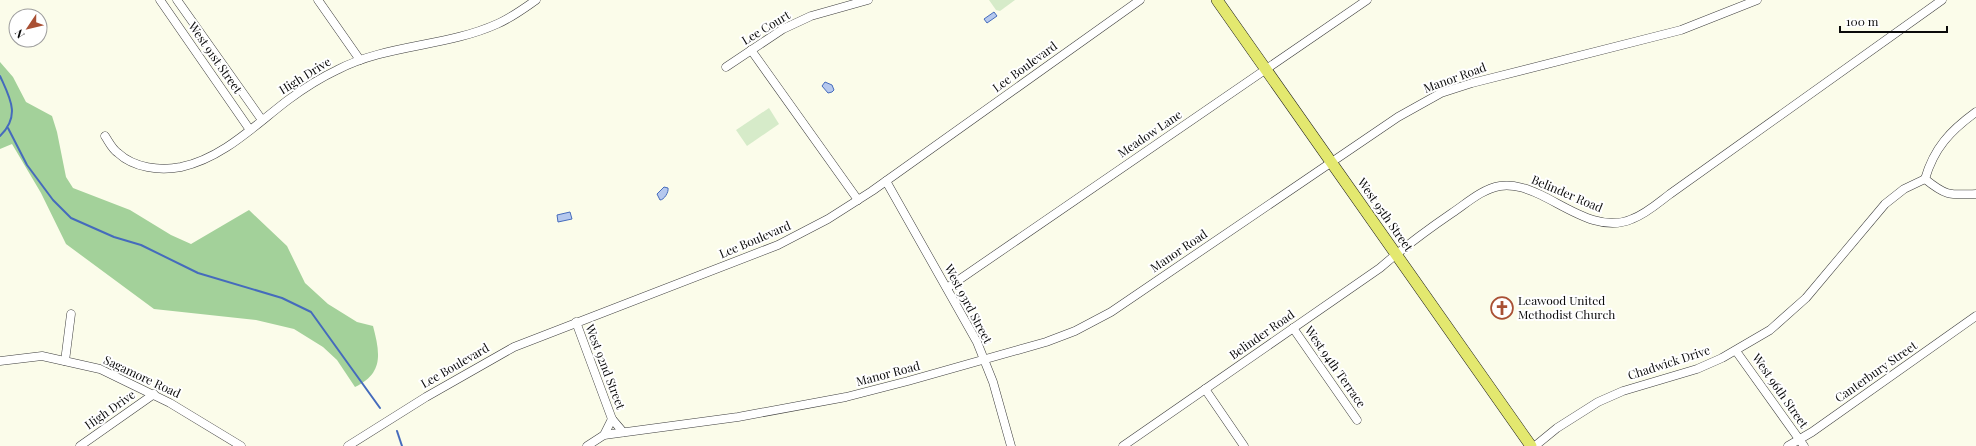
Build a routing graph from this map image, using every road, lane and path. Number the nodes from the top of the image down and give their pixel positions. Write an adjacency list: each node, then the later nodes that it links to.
1 (160, 0): 17 (street, West 91st Street)
2 (177, 0): 16 (street, West 91st Street)
3 (318, 0): 12 (street)
4 (536, 0): 12 (street, High Drive)
5 (868, 0): 11 (street, Lee Court)
6 (1140, 0): 21 (street, Lee Boulevard)
7 (1217, 0): 14 (main road, West 95th Street)
8 (1367, 0): 14 (street, Meadow Lane)
9 (1757, 0): 19 (street, Manor Road)
10 (1942, 0): 24 (street, Belinder Road)
11 (751, 50): 13 (street, Lee Court); 23 (street)
12 (360, 60): 16 (street, High Drive)
13 (726, 67)
14 (1266, 69): 19 (main road, West 95th Street); 25 (street, Meadow Lane)
15 (1976, 112): 20 (street)
16 (262, 120): 17 (street, High Drive)
17 (250, 130): 18 (street, High Drive)
18 (105, 136)
19 (1332, 162): 24 (main road, West 95th Street); 31 (street, Manor Road)
20 (1924, 179): 22 (street); 30 (street, Chadwick Drive)
21 (886, 181): 23 (street, Lee Boulevard); 25 (street, West 93rd Street)
22 (1976, 194)
23 (858, 200): 28 (street, Lee Boulevard)
24 (1396, 254): 29 (street, Belinder Road); 48 (main road, West 95th Street)
25 (947, 288): 31 (street, West 93rd Street)
26 (71, 314): 33 (street)
27 (1976, 316): 40 (street, Canterbury Street)
28 (576, 322): 36 (street, West 92nd Street); 43 (street, Lee Boulevard)
29 (1293, 328): 34 (street, Belinder Road); 37 (street, West 94th Terrace)
30 (1736, 350): 40 (street, West 96th Street); 49 (street, Chadwick Drive)
31 (984, 360): 38 (street, Manor Road); 45 (street, West 93rd Street)
32 (0, 361): 33 (street, Sagamore Road)
33 (64, 361): 35 (street, Sagamore Road)
34 (1205, 389): 46 (street, Belinder Road); 47 (street)
35 (154, 394): 41 (street, High Drive); 42 (street, Sagamore Road)
36 (612, 419): 38 (street, West 92nd Street); 39 (street, West 92nd Street)
37 (1357, 420)
38 (623, 432): 39 (street, Manor Road)
39 (604, 435): 44 (street, Manor Road)
40 (1802, 443): 50 (street, Canterbury Street)
41 (80, 446)
42 (241, 446)
43 (348, 446)
44 (587, 446)
45 (1011, 446)
46 (1123, 446)
47 (1244, 446)
48 (1531, 446)
49 (1535, 446)
50 (1788, 446)

